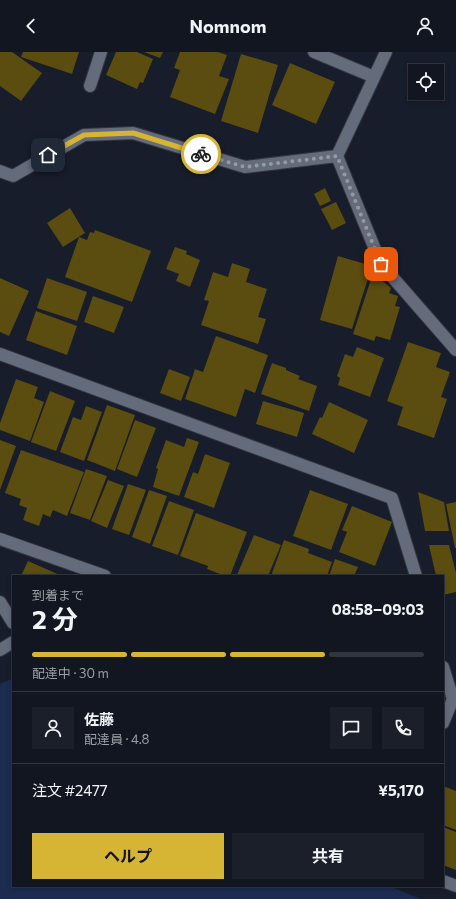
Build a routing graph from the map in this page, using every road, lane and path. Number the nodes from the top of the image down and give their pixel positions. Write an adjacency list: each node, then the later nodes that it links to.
1 (101, 52): 5 (street)
2 (314, 52): 4 (street)
3 (386, 52): 4 (street)
4 (374, 77): 6 (street)
5 (90, 86)
6 (337, 156): 7 (street); 8 (street)
7 (0, 171)
8 (456, 350)
9 (0, 354): 12 (street)
10 (0, 539): 11 (street)
11 (102, 575)
12 (416, 575)
13 (0, 602): 14 (street)
14 (12, 621)
15 (12, 643): 16 (street)
16 (0, 650)
17 (444, 671): 18 (street)
18 (451, 698): 19 (street)
19 (444, 720)
20 (444, 881): 21 (street)
21 (456, 886)

